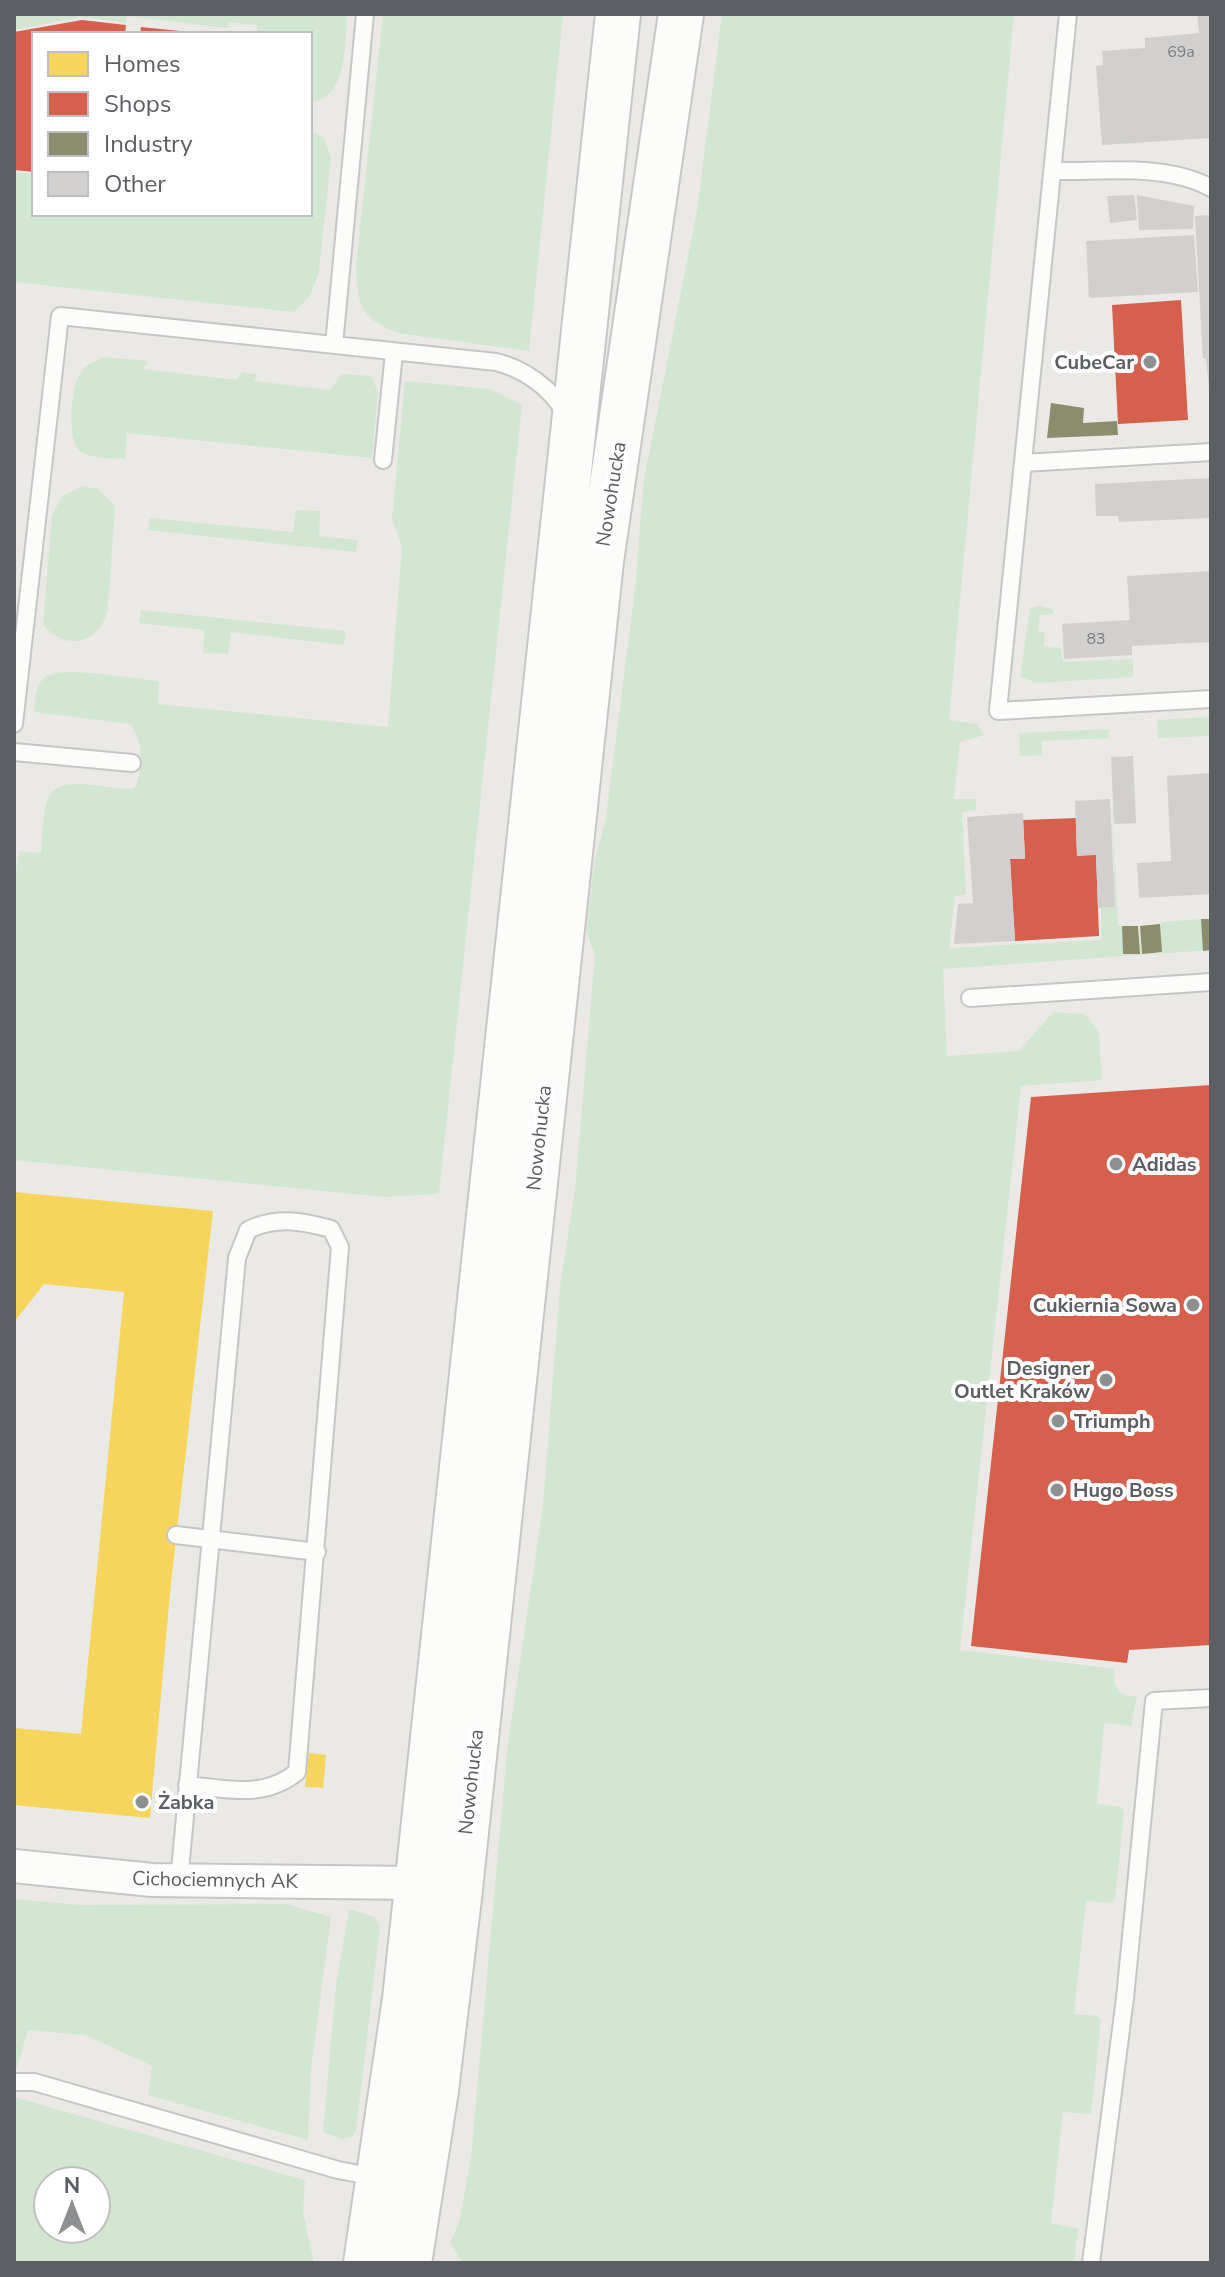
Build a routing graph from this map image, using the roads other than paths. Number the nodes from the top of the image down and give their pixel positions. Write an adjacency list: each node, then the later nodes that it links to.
1 (365, 14): 7 (lane)
2 (618, 14): 9 (main road)
3 (681, 14): 30 (main road, Nowohucka)
4 (1068, 14): 5 (lane)
5 (1053, 171): 6 (lane); 12 (lane)
6 (1211, 188)
7 (334, 345): 8 (lane); 14 (lane)
8 (394, 353): 9 (lane); 11 (lane)
9 (571, 439): 26 (main road)
10 (1211, 452): 12 (lane)
11 (383, 460)
12 (1023, 463): 13 (lane)
13 (1211, 699)
14 (14, 724)
15 (14, 752): 16 (lane)
16 (132, 763)
17 (1211, 982): 18 (lane)
18 (970, 998)
19 (176, 1535): 20 (lane)
20 (210, 1538): 21 (lane); 21 (lane); 23 (lane)
21 (317, 1552): 23 (lane)
22 (1211, 1698): 31 (lane)
23 (187, 1785): 25 (lane)
24 (14, 1866): 25 (street, Cichociemnych AK)
25 (179, 1881): 26 (street, Cichociemnych AK)
26 (417, 1883): 28 (main road)
27 (14, 2082): 28 (lane)
28 (381, 2178): 29 (main road)
29 (366, 2263)
30 (409, 2263)
31 (1091, 2263)

